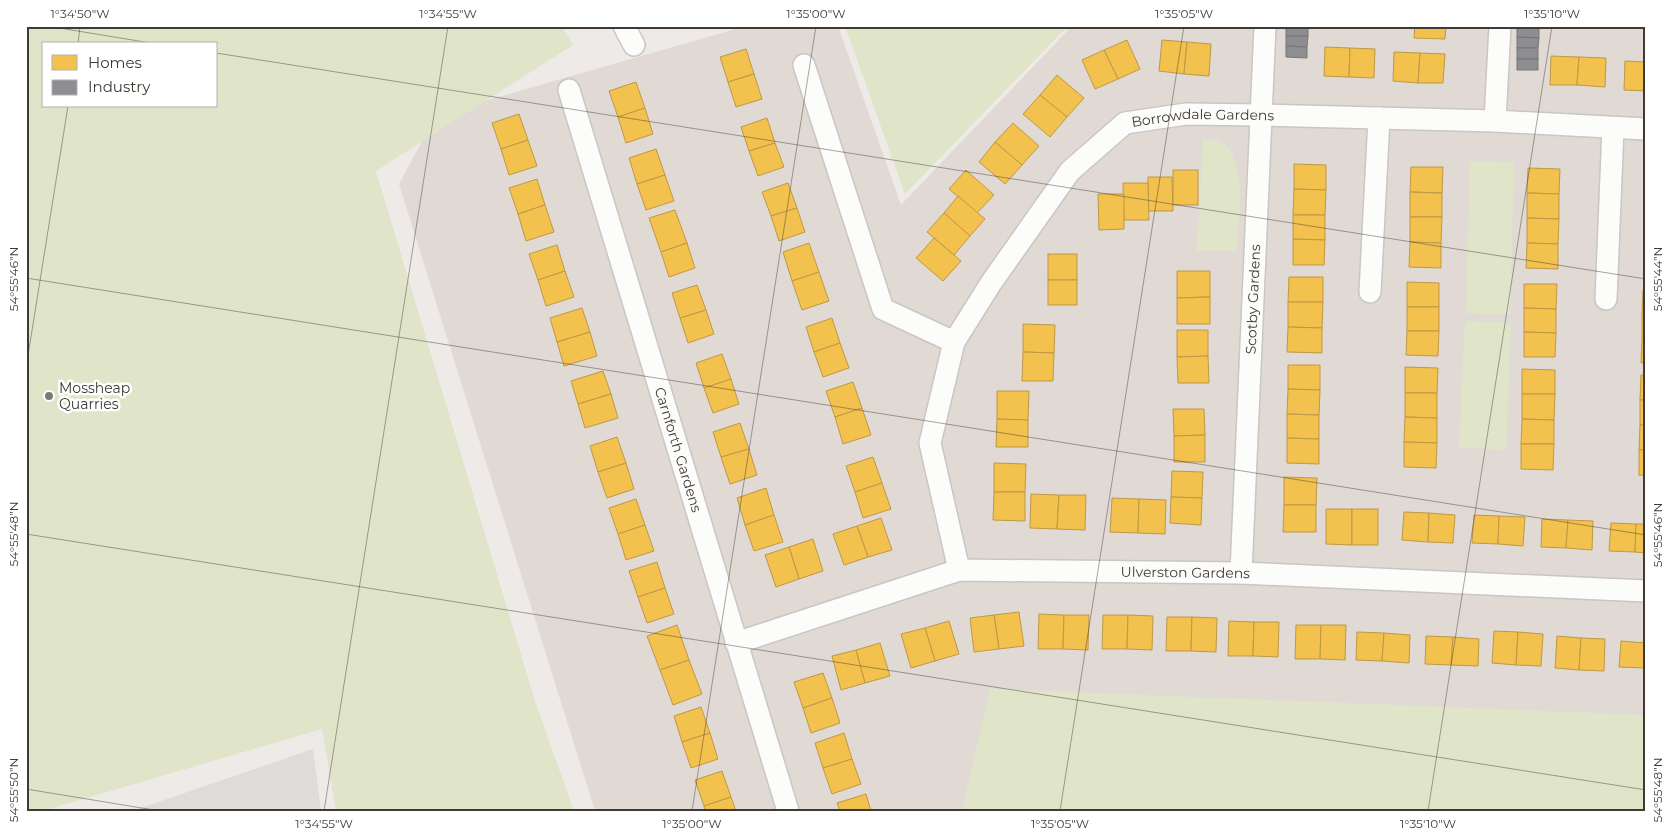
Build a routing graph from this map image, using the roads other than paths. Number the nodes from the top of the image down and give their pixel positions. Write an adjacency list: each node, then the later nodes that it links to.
1 (624, 26): 4 (street)
2 (1265, 26): 7 (street, Scotby Gardens)
3 (1500, 26): 9 (street)
4 (634, 45)
5 (804, 65): 14 (street)
6 (569, 90): 18 (street, Carnforth Gardens)
7 (1260, 115): 8 (street, Borrowdale Gardens); 14 (street, Borrowdale Gardens); 16 (street, Scotby Gardens)
8 (1379, 118): 9 (street, Borrowdale Gardens); 12 (street)
9 (1495, 121): 10 (street, Borrowdale Gardens)
10 (1613, 128): 11 (street, Borrowdale Gardens); 13 (street)
11 (1646, 129)
12 (1370, 292)
13 (1606, 299)
14 (954, 342): 15 (street, Borrowdale Gardens)
15 (959, 570): 16 (street, Ulverston Gardens); 18 (street, Ulverston Gardens)
16 (1241, 573): 17 (street, Ulverston Gardens)
17 (1646, 591)
18 (736, 643): 19 (street, Carnforth Gardens)
19 (788, 811)

